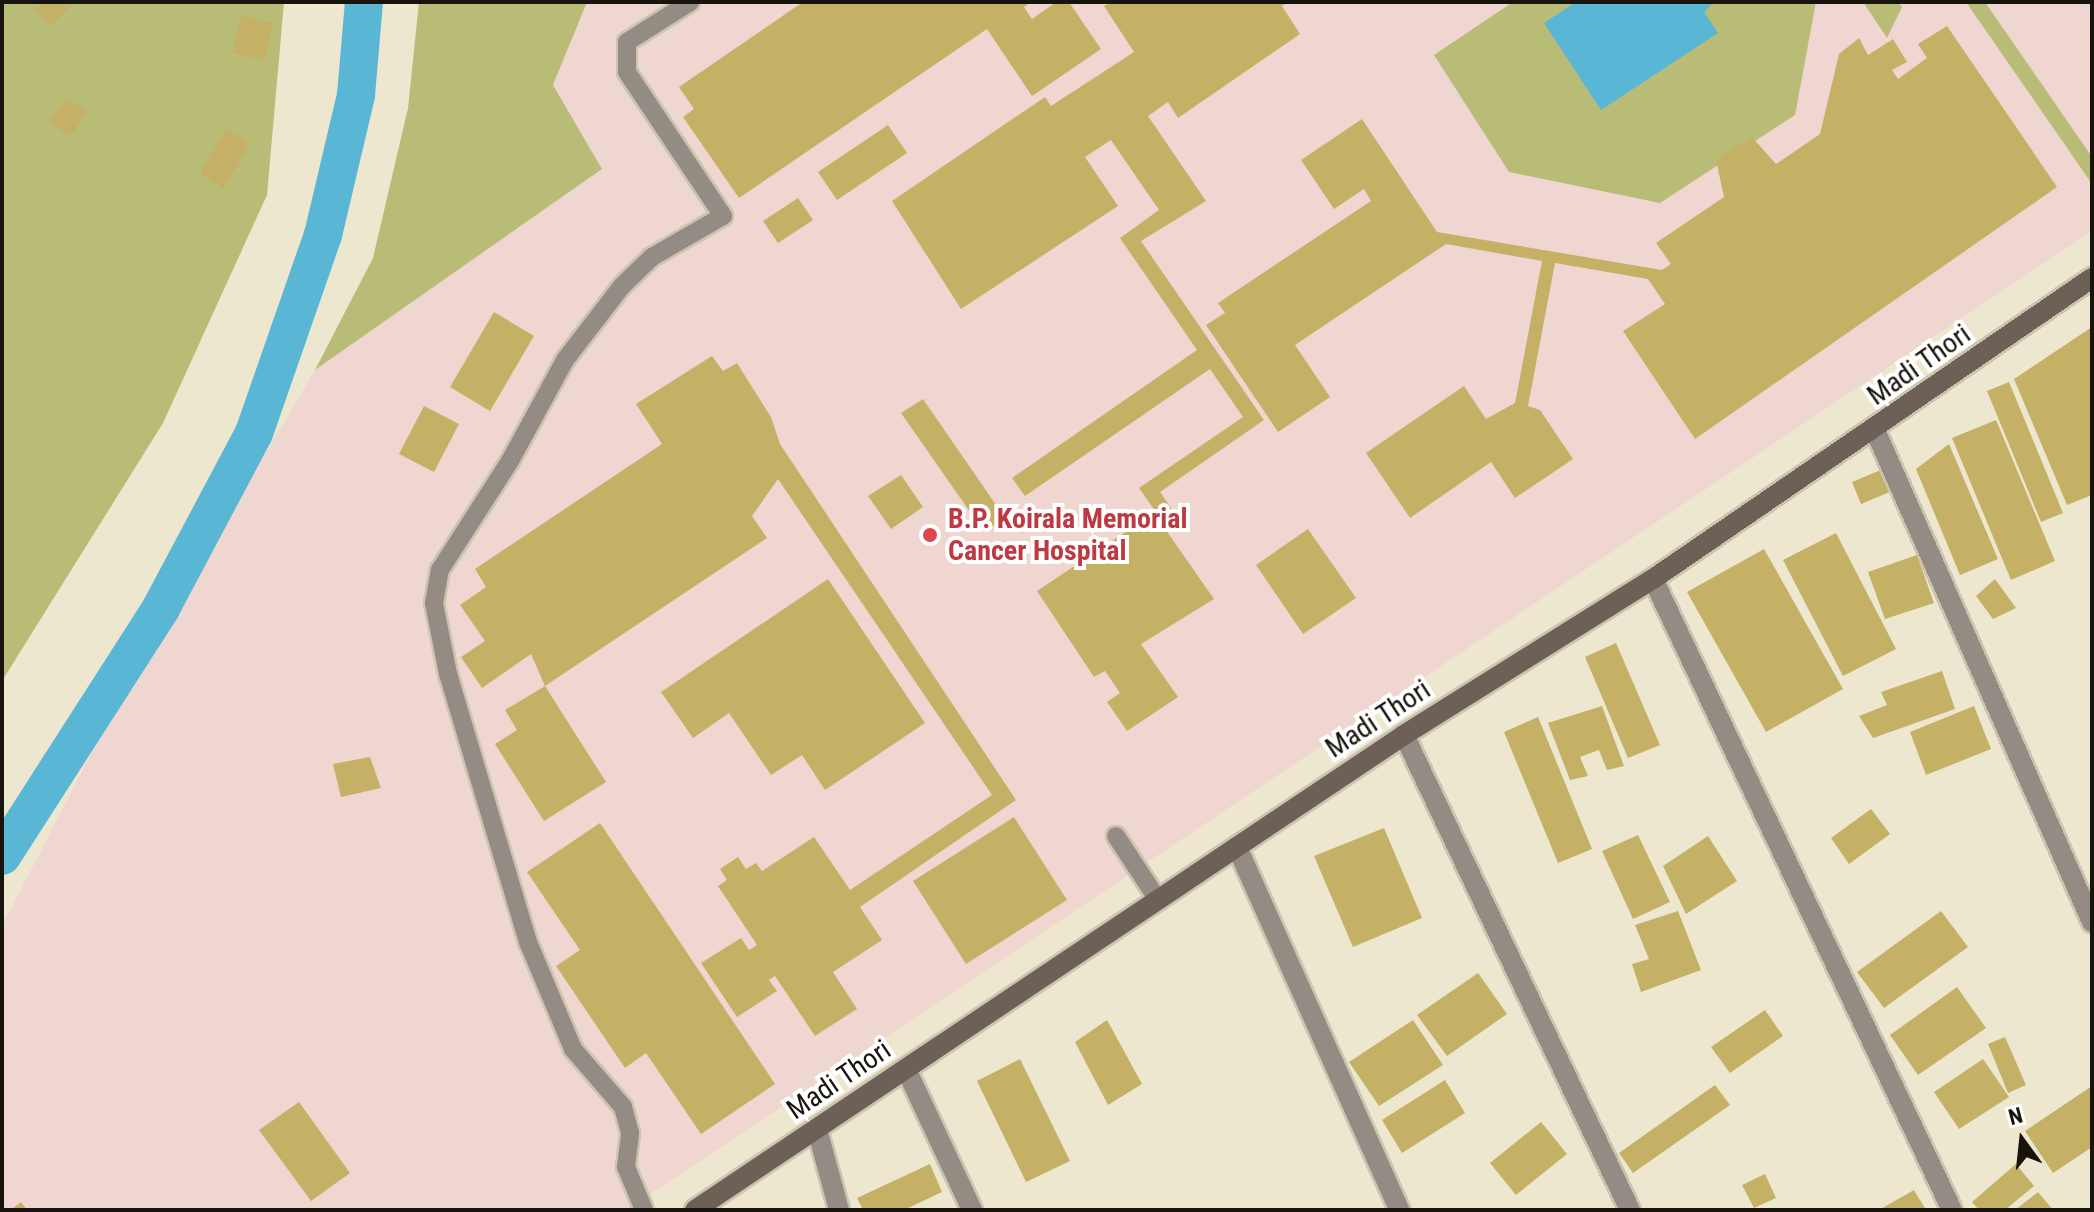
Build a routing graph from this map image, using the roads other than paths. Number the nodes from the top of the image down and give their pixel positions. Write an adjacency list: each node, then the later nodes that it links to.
1 (690, 2): 12 (lane)
2 (2092, 278): 3 (main road, Madi Thori)
3 (1875, 430): 4 (main road, Madi Thori); 9 (street)
4 (1653, 579): 5 (main road, Madi Thori); 18 (street)
5 (1404, 735): 7 (main road, Madi Thori); 17 (street)
6 (1116, 836): 8 (lane)
7 (1237, 847): 8 (main road, Madi Thori); 16 (street)
8 (1158, 900): 10 (main road, Madi Thori)
9 (2092, 922)
10 (906, 1069): 11 (main road, Madi Thori); 15 (street)
11 (817, 1129): 13 (main road, Madi Thori); 14 (street)
12 (644, 1210)
13 (695, 1210)
14 (839, 1210)
15 (972, 1210)
16 (1399, 1210)
17 (1630, 1210)
18 (1952, 1210)

